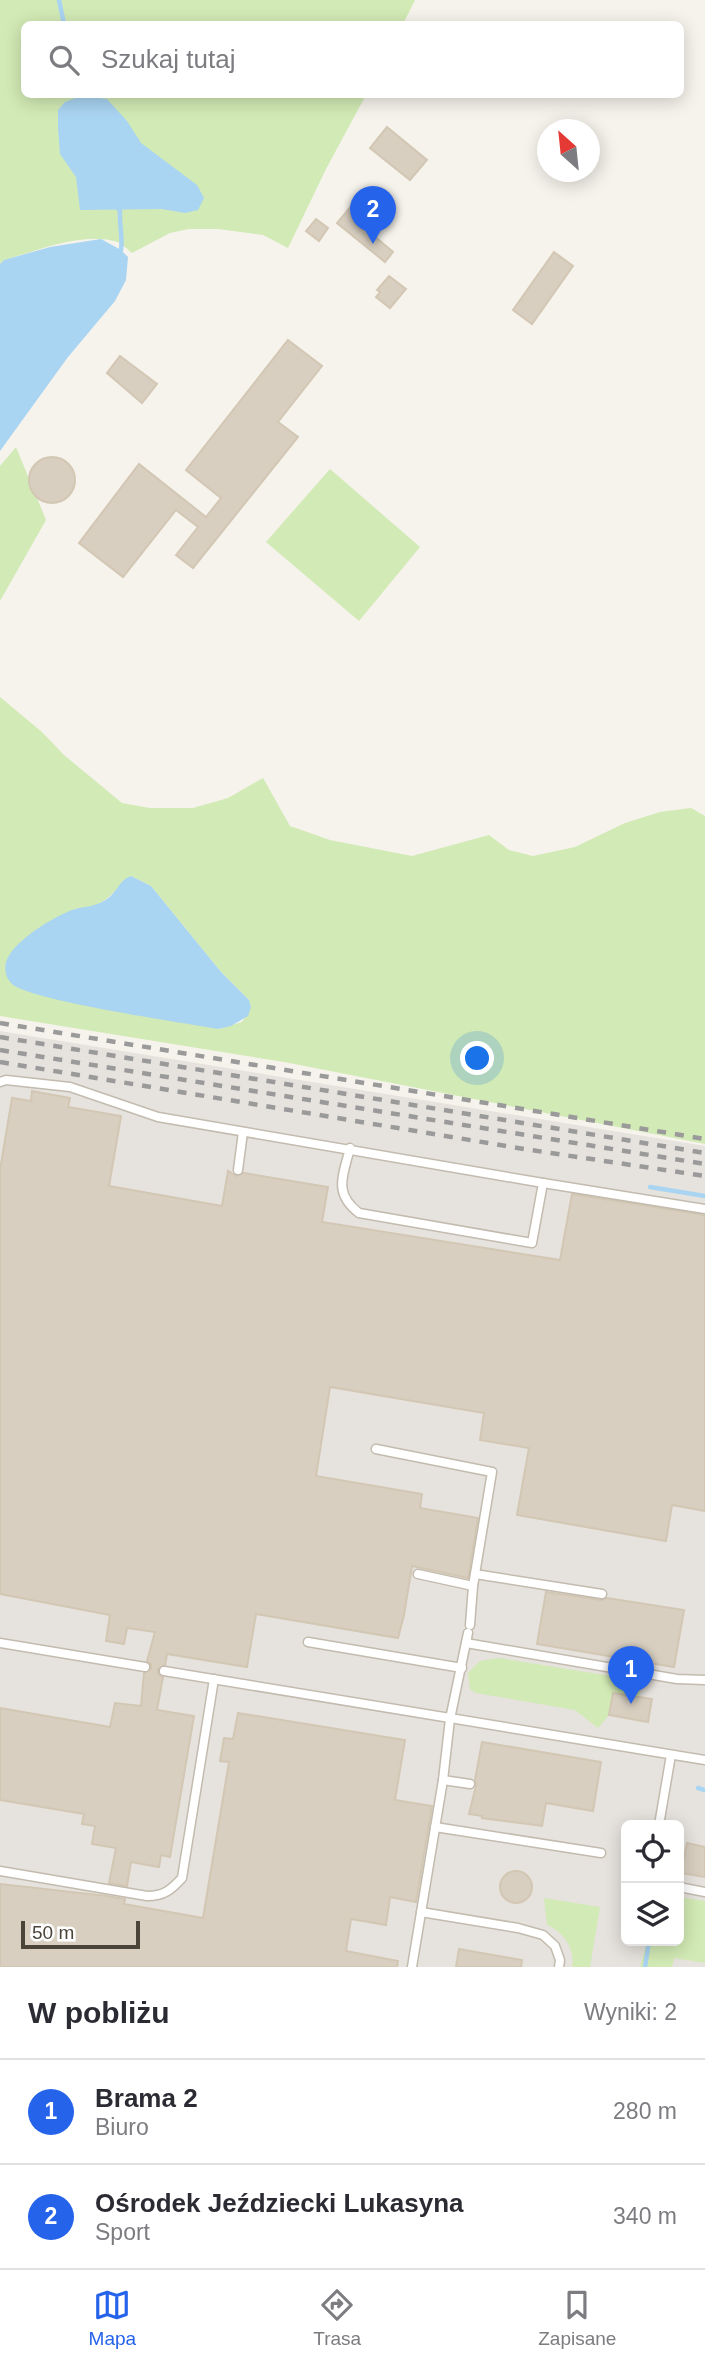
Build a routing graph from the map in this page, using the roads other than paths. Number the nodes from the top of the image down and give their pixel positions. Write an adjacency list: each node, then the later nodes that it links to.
1 (2, 1080): 2 (lane)
2 (243, 1132): 3 (lane); 4 (lane)
3 (349, 1148): 5 (lane); 5 (lane)
4 (238, 1170)
5 (542, 1183): 6 (lane)
6 (705, 1209)
7 (376, 1449): 9 (lane)
8 (418, 1574): 10 (lane)
9 (475, 1574): 10 (lane); 11 (lane)
10 (473, 1586): 14 (lane)
11 (602, 1594)
12 (308, 1642): 16 (lane)
13 (0, 1643): 15 (lane)
14 (466, 1643): 16 (lane); 19 (lane)
15 (145, 1667)
16 (462, 1668): 20 (lane)
17 (164, 1671): 18 (lane)
18 (214, 1679): 20 (lane); 28 (lane)
19 (705, 1680)
20 (450, 1719): 21 (lane); 23 (lane)
21 (671, 1755): 22 (lane); 25 (lane)
22 (705, 1760)
23 (443, 1780): 24 (lane); 26 (lane)
24 (470, 1784)
25 (660, 1820)
26 (435, 1827): 27 (lane); 31 (lane)
27 (601, 1853)
28 (0, 1871)
29 (684, 1887): 30 (lane)
30 (705, 1892)
31 (421, 1912): 32 (lane); 33 (lane)
32 (412, 1967)
33 (559, 1967)

